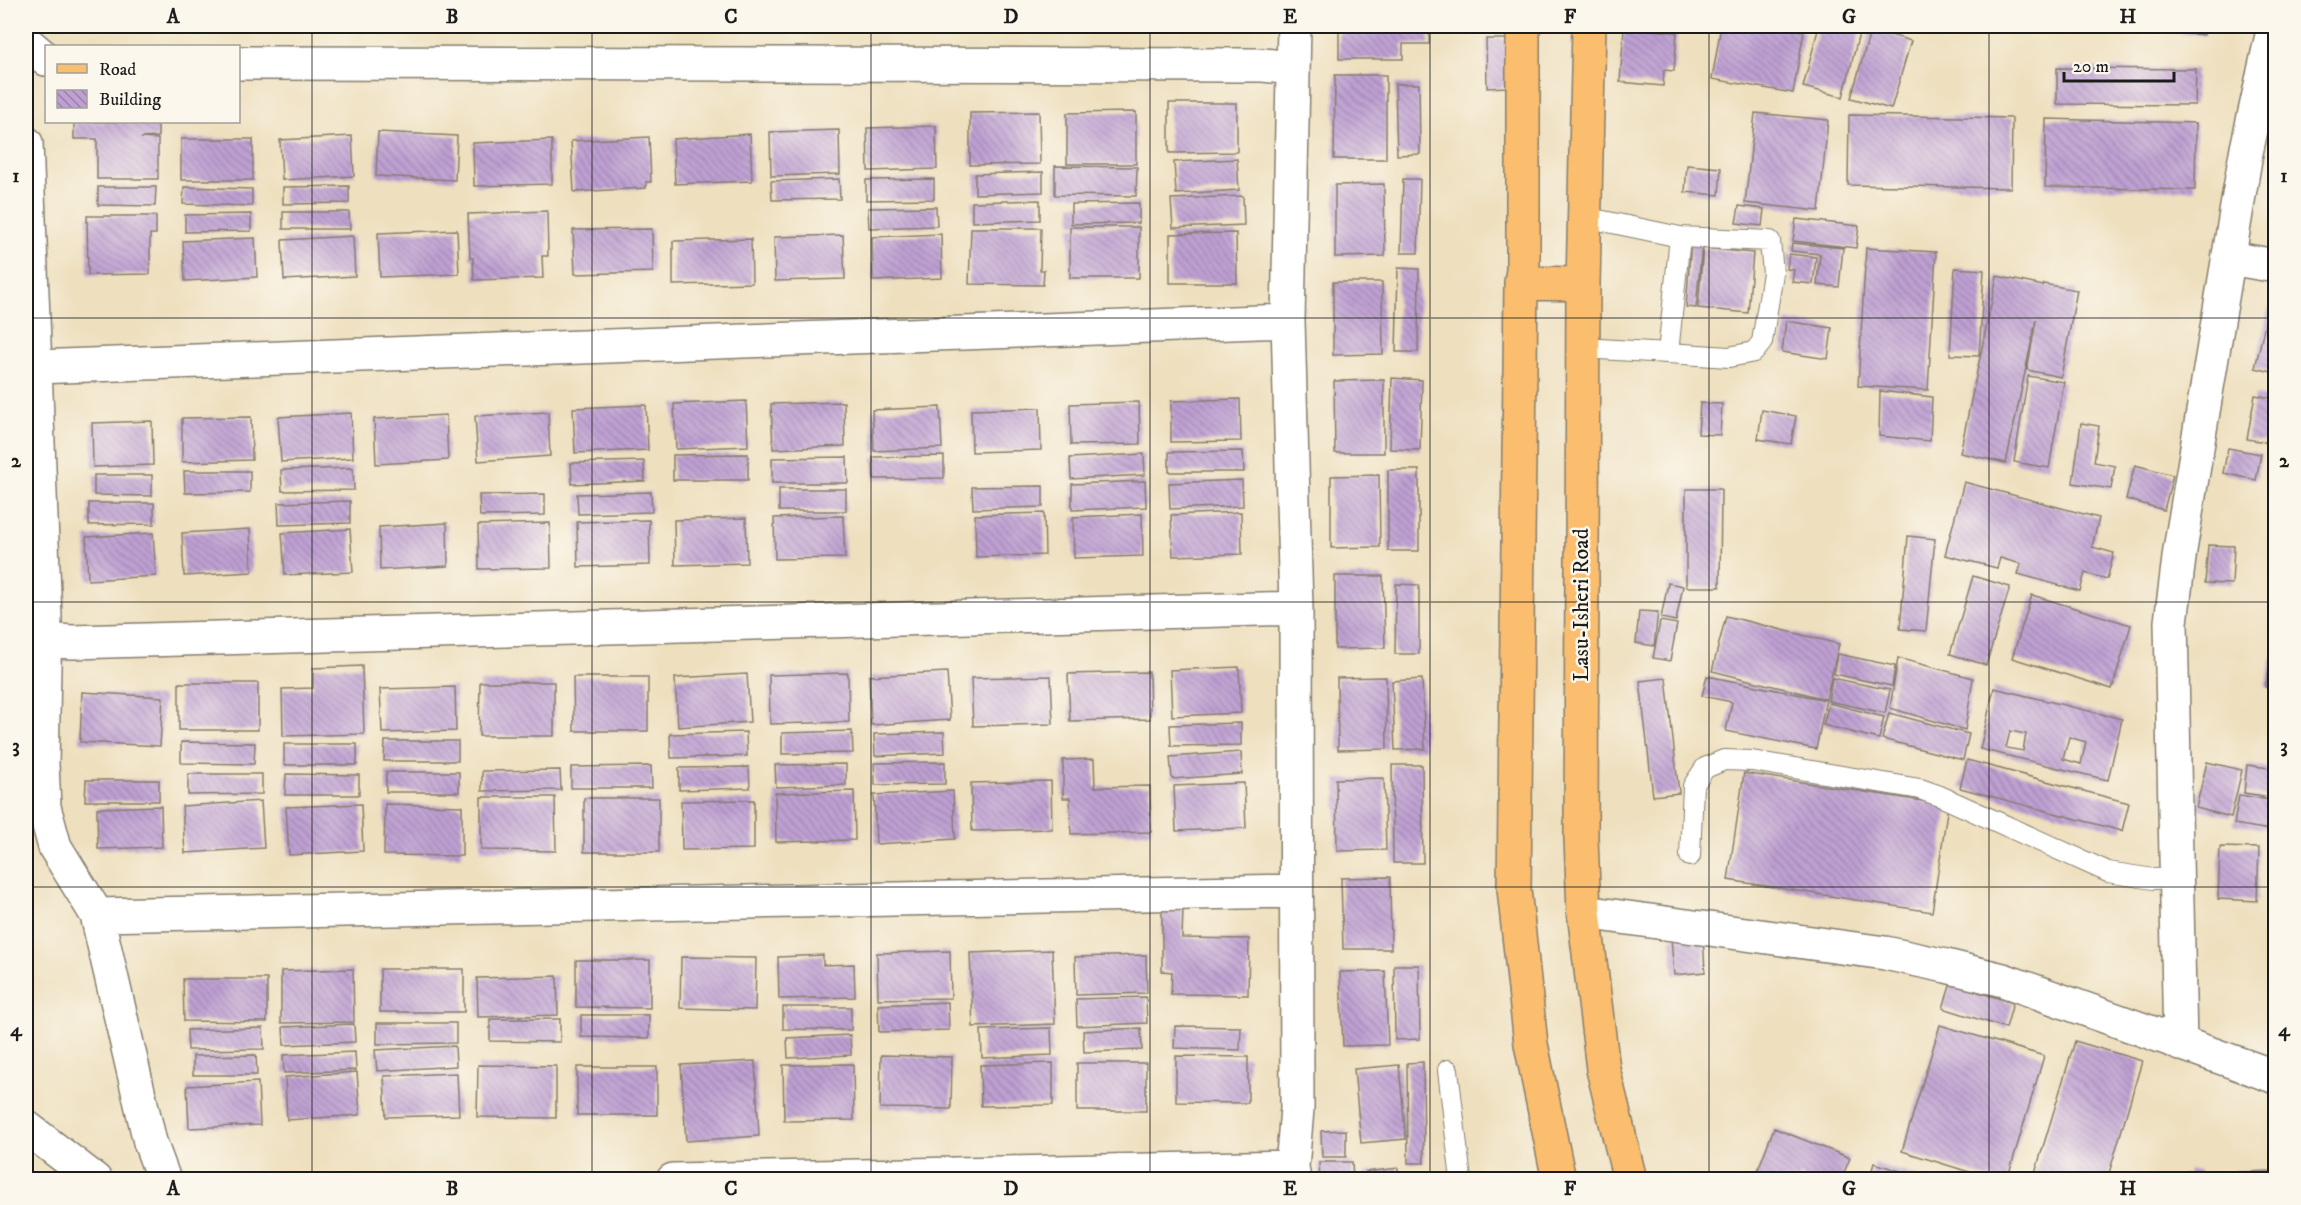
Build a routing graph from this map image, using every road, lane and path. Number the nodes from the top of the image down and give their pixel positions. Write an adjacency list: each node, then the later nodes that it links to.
1 (1293, 26): 8 (street)
2 (1523, 26): 14 (main road)
3 (1589, 26): 10 (main road, Lasu-Isheri Road)
4 (2274, 26): 12 (street)
5 (26, 42): 6 (street)
6 (45, 58)
7 (240, 63): 8 (street)
8 (1293, 68): 16 (street)
9 (26, 143): 19 (street)
10 (1584, 217): 11 (lane); 15 (main road, Lasu-Isheri Road)
11 (1680, 237): 18 (lane); 18 (lane)
12 (2229, 258): 13 (street); 23 (street)
13 (2276, 266)
14 (1521, 283): 15 (main road); 36 (main road)
15 (1582, 284): 17 (main road, Lasu-Isheri Road)
16 (1288, 321): 19 (street); 20 (street)
17 (1582, 348): 18 (lane); 25 (main road, Lasu-Isheri Road)
18 (1668, 353)
19 (35, 367): 21 (street)
20 (1296, 608): 21 (street); 24 (street)
21 (44, 640): 26 (street)
22 (1690, 856): 23 (lane)
23 (2178, 878): 27 (street)
24 (1296, 891): 26 (street); 31 (street)
25 (1584, 912): 27 (street); 37 (main road, Lasu-Isheri Road)
26 (97, 915): 33 (street)
27 (2180, 1044): 29 (street)
28 (1448, 1070): 35 (lane)
29 (2276, 1077)
30 (26, 1127): 32 (street)
31 (1293, 1173): 34 (street)
32 (95, 1179)
33 (165, 1179)
34 (673, 1179)
35 (1461, 1179)
36 (1559, 1179)
37 (1630, 1179)

